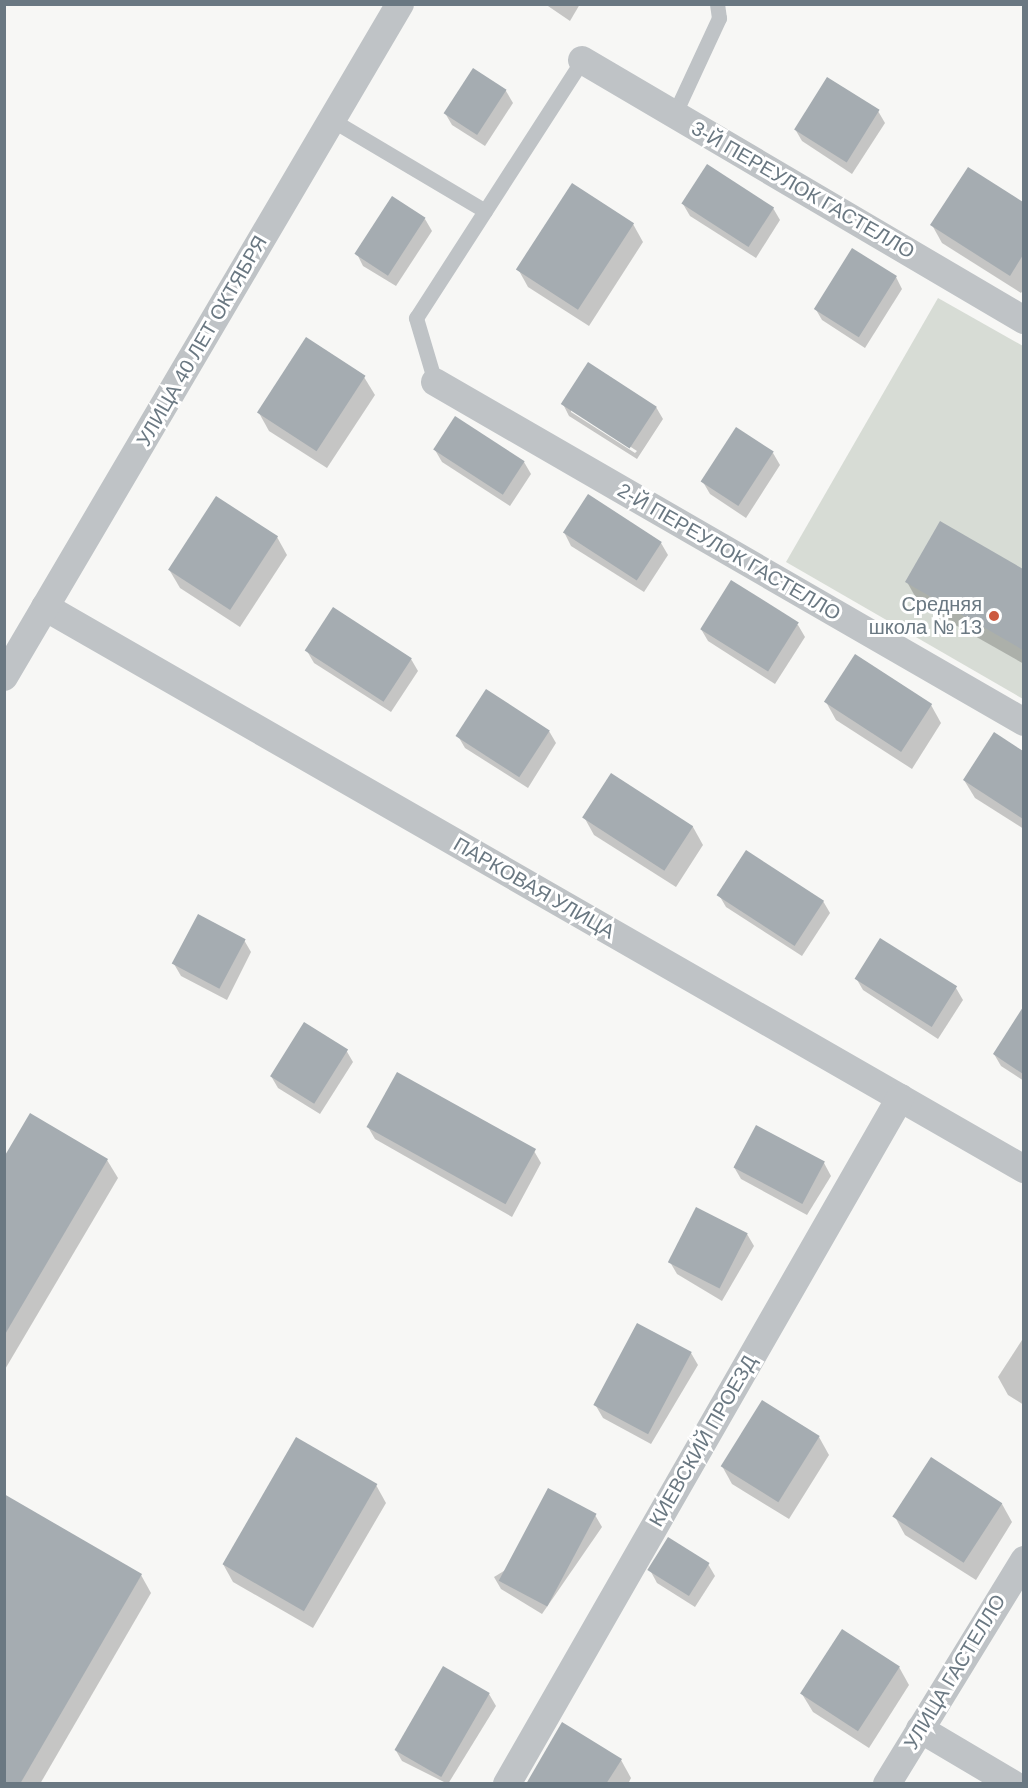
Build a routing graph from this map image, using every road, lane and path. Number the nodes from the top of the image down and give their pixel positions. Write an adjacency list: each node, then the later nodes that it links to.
1 (400, 4): 5 (street, УЛИЦА 40 ЛЕТ ОКТЯБРЯ)
2 (717, 4): 4 (lane)
3 (582, 60): 4 (street, 3-Й ПЕРЕУЛОК ГАСТЕЛЛО); 6 (lane)
4 (674, 115): 7 (street, 3-Й ПЕРЕУЛОК ГАСТЕЛЛО)
5 (332, 120): 6 (lane); 9 (street, УЛИЦА 40 ЛЕТ ОКТЯБРЯ)
6 (485, 211): 8 (lane)
7 (1023, 320)
8 (435, 382): 11 (street, 2-Й ПЕРЕУЛОК ГАСТЕЛЛО)
9 (45, 607): 10 (street, УЛИЦА 40 ЛЕТ ОКТЯБРЯ); 12 (street, ПАРКОВАЯ УЛИЦА)
10 (4, 676)
11 (1023, 722)
12 (900, 1098): 13 (street, ПАРКОВАЯ УЛИЦА); 16 (street, КИЕВСКИЙ ПРОЕЗД)
13 (1023, 1169)
14 (1023, 1560): 15 (street, УЛИЦА ГАСТЕЛЛО)
15 (920, 1729): 17 (street, УЛИЦА ГАСТЕЛЛО); 18 (street)
16 (507, 1784)
17 (887, 1784)
18 (1013, 1784)

